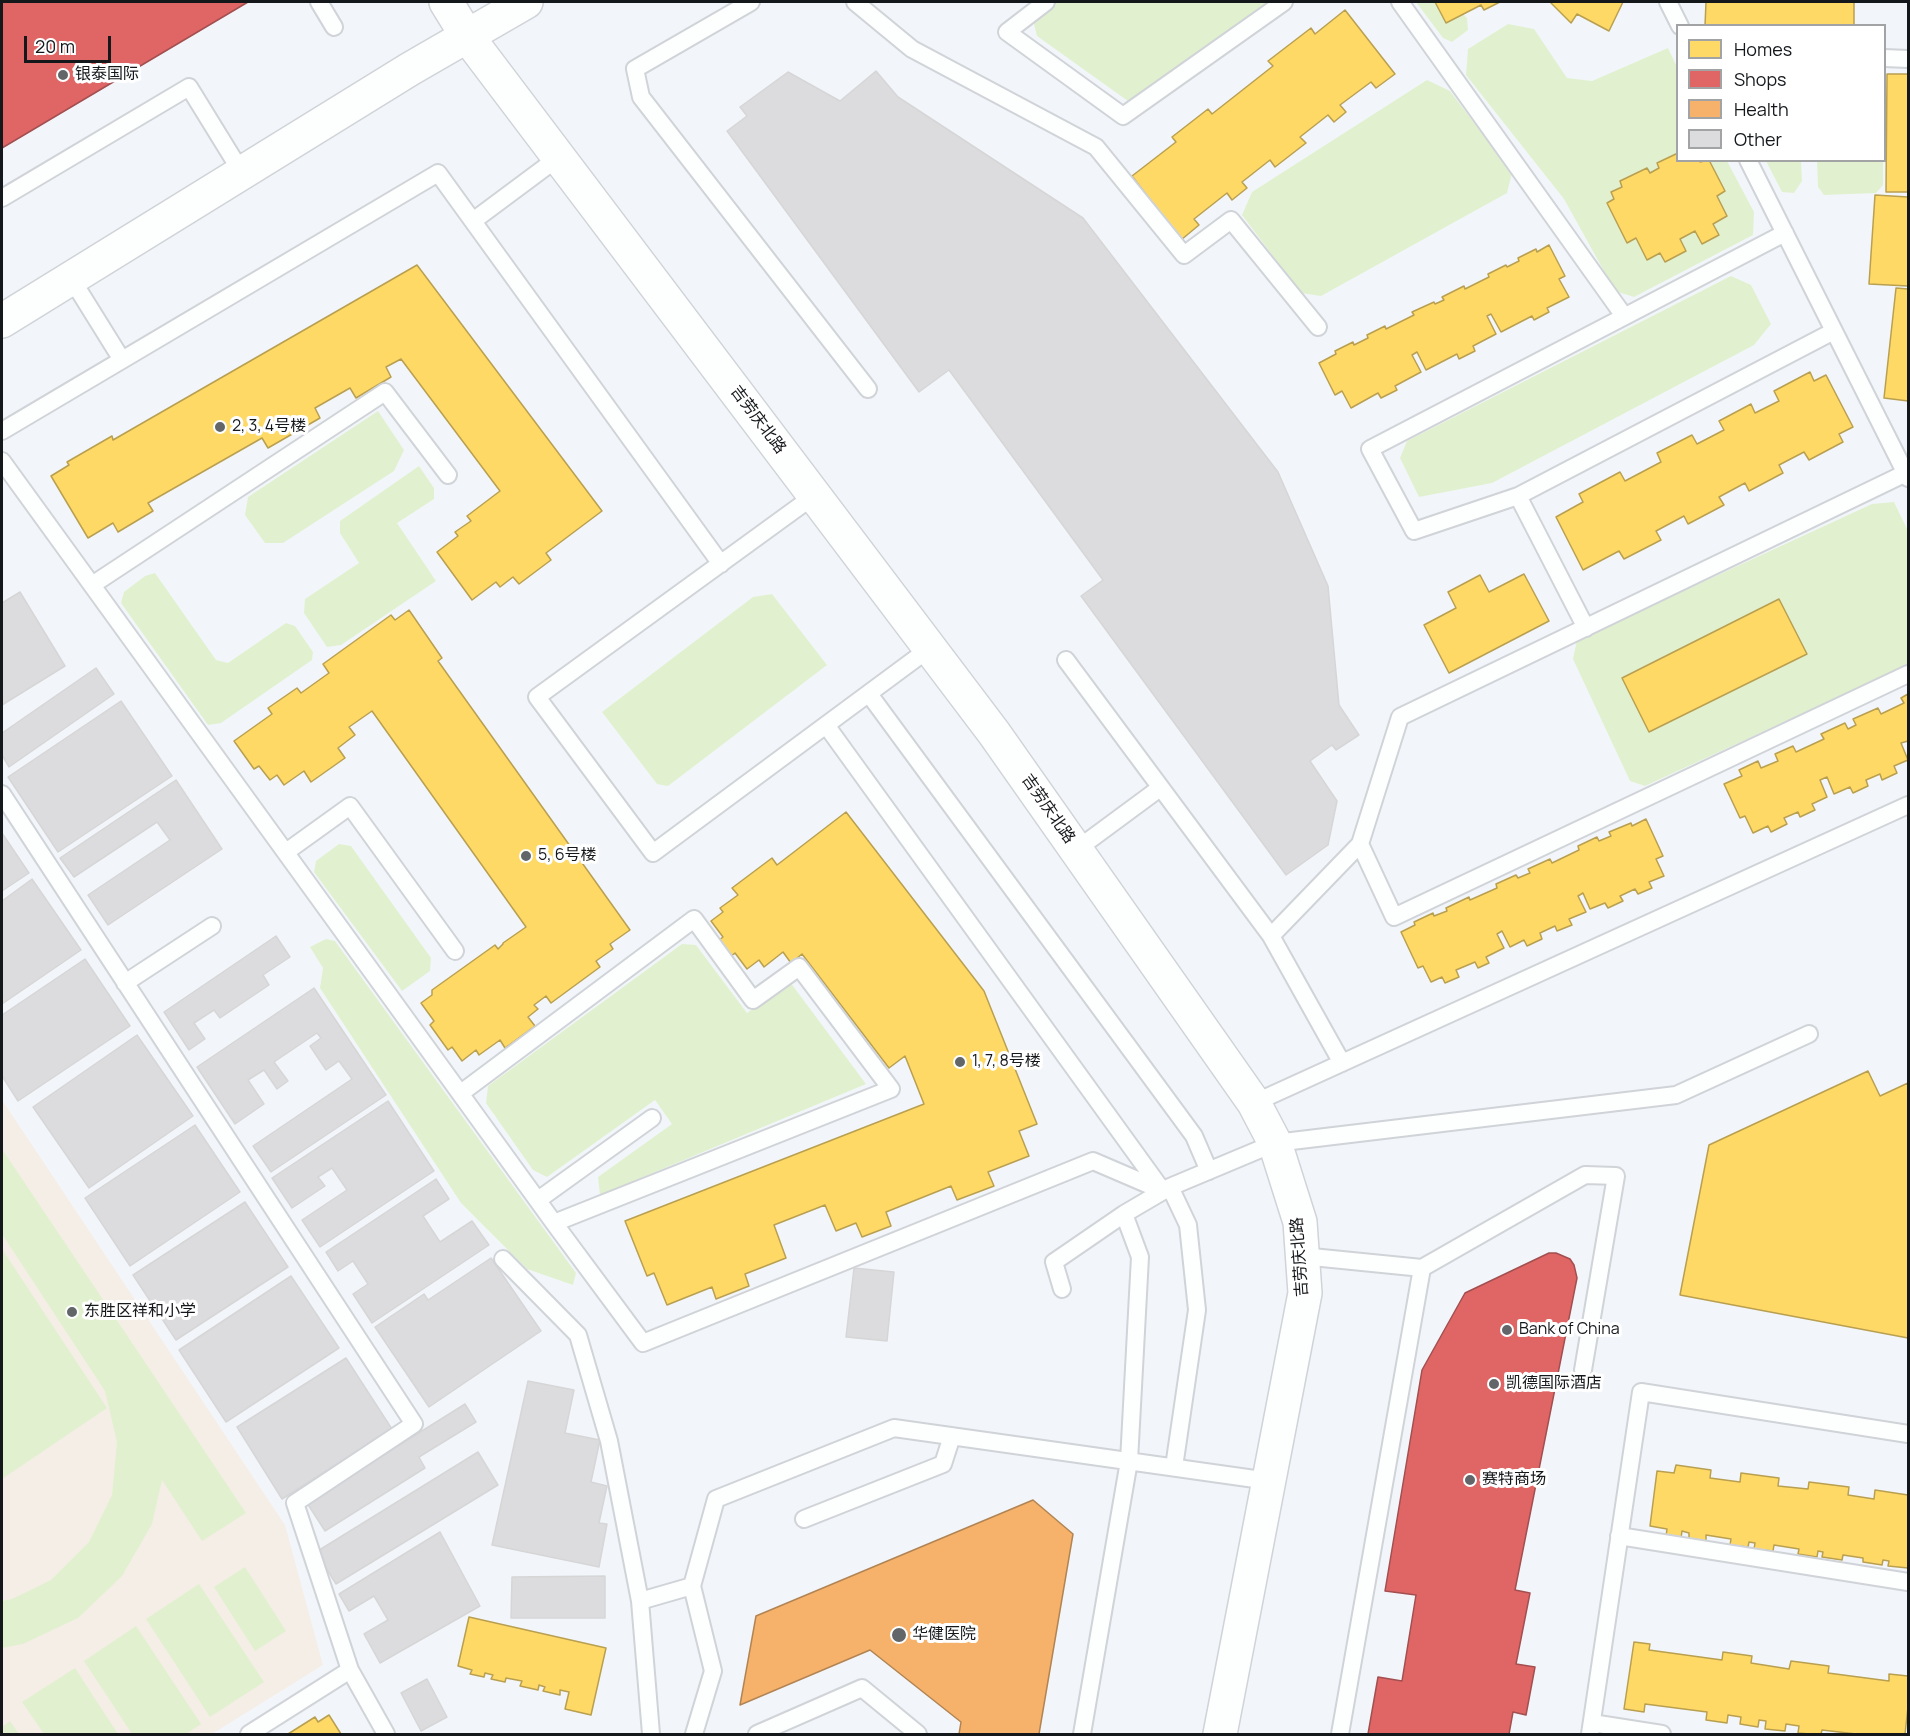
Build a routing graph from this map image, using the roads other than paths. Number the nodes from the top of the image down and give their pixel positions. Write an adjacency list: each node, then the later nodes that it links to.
1 (319, 2): 11 (lane)
2 (446, 2): 12 (main road, 吉劳庆北路)
3 (526, 2): 12 (main road)
4 (751, 2): 27 (lane)
5 (855, 2): 24 (lane)
6 (1046, 2): 7 (lane)
7 (1284, 2)
8 (1400, 2): 22 (lane)
9 (1668, 2): 10 (lane)
10 (1679, 24)
11 (334, 27)
12 (467, 36): 15 (main road, 吉劳庆北路); 17 (main road)
13 (1886, 58): 14 (lane)
14 (1908, 59)
15 (559, 157): 19 (lane); 32 (main road, 吉劳庆北路)
16 (1749, 162): 20 (lane)
17 (242, 173): 18 (lane); 21 (main road)
18 (2, 198)
19 (473, 221): 26 (lane); 34 (lane)
20 (1785, 233): 22 (lane); 25 (lane)
21 (71, 278): 23 (main road); 26 (lane)
22 (1624, 316): 33 (lane)
23 (2, 321)
24 (1318, 327)
25 (1834, 331): 31 (lane); 33 (lane)
26 (122, 360): 28 (lane)
27 (868, 389)
28 (2, 431)
29 (2, 461): 35 (lane)
30 (448, 475): 35 (lane)
31 (1907, 476): 36 (lane)
32 (815, 495): 34 (lane); 37 (main road, 吉劳庆北路)
33 (1518, 496): 36 (lane)
34 (721, 564): 41 (lane)
35 (92, 585): 47 (lane)
36 (1586, 628): 45 (lane)
37 (930, 648): 40 (lane); 46 (main road, 吉劳庆北路)
38 (1066, 660): 42 (lane)
39 (1908, 674): 45 (lane)
40 (869, 694): 41 (lane); 58 (lane)
41 (826, 725): 59 (lane)
42 (1160, 788): 46 (lane); 49 (lane)
43 (2, 794): 51 (lane)
44 (1908, 805): 53 (lane)
45 (1360, 844): 49 (lane)
46 (1076, 850): 55 (main road, 吉劳庆北路)
47 (286, 852): 50 (lane); 54 (lane)
48 (212, 926): 51 (lane)
49 (1270, 936): 53 (lane)
50 (455, 951)
51 (125, 983): 78 (lane)
52 (1809, 1034): 57 (lane)
53 (1342, 1063): 55 (lane)
54 (461, 1094): 60 (lane); 62 (lane)
55 (1254, 1103): 57 (main road, 吉劳庆北路)
56 (652, 1118): 60 (lane)
57 (1275, 1143): 58 (lane); 63 (main road, 吉劳庆北路)
58 (1209, 1171): 59 (lane)
59 (1166, 1189): 61 (lane); 62 (lane); 71 (lane)
60 (538, 1200): 62 (lane)
61 (1124, 1214): 66 (lane); 70 (lane)
62 (554, 1223)
63 (1302, 1256): 65 (lane); 72 (main road, 吉劳庆北路)
64 (503, 1259): 77 (lane)
65 (1422, 1268): 67 (lane); 88 (lane)
66 (1062, 1289)
67 (1583, 1370)
68 (1908, 1434): 74 (lane)
69 (952, 1436): 70 (lane); 73 (lane); 76 (lane)
70 (1129, 1461): 71 (lane); 86 (lane)
71 (1174, 1467): 72 (lane)
72 (1269, 1481): 87 (main road, 吉劳庆北路)
73 (804, 1520)
74 (1619, 1536): 75 (lane); 79 (lane)
75 (1908, 1582)
76 (692, 1586): 77 (lane); 83 (lane)
77 (640, 1601): 82 (lane)
78 (350, 1670): 80 (lane); 81 (lane)
79 (1591, 1729): 89 (lane)
80 (249, 1734)
81 (386, 1734)
82 (651, 1734)
83 (694, 1734)
84 (757, 1734): 85 (lane)
85 (918, 1734)
86 (1082, 1734)
87 (1220, 1734)
88 (1340, 1734)
89 (1662, 1734)

